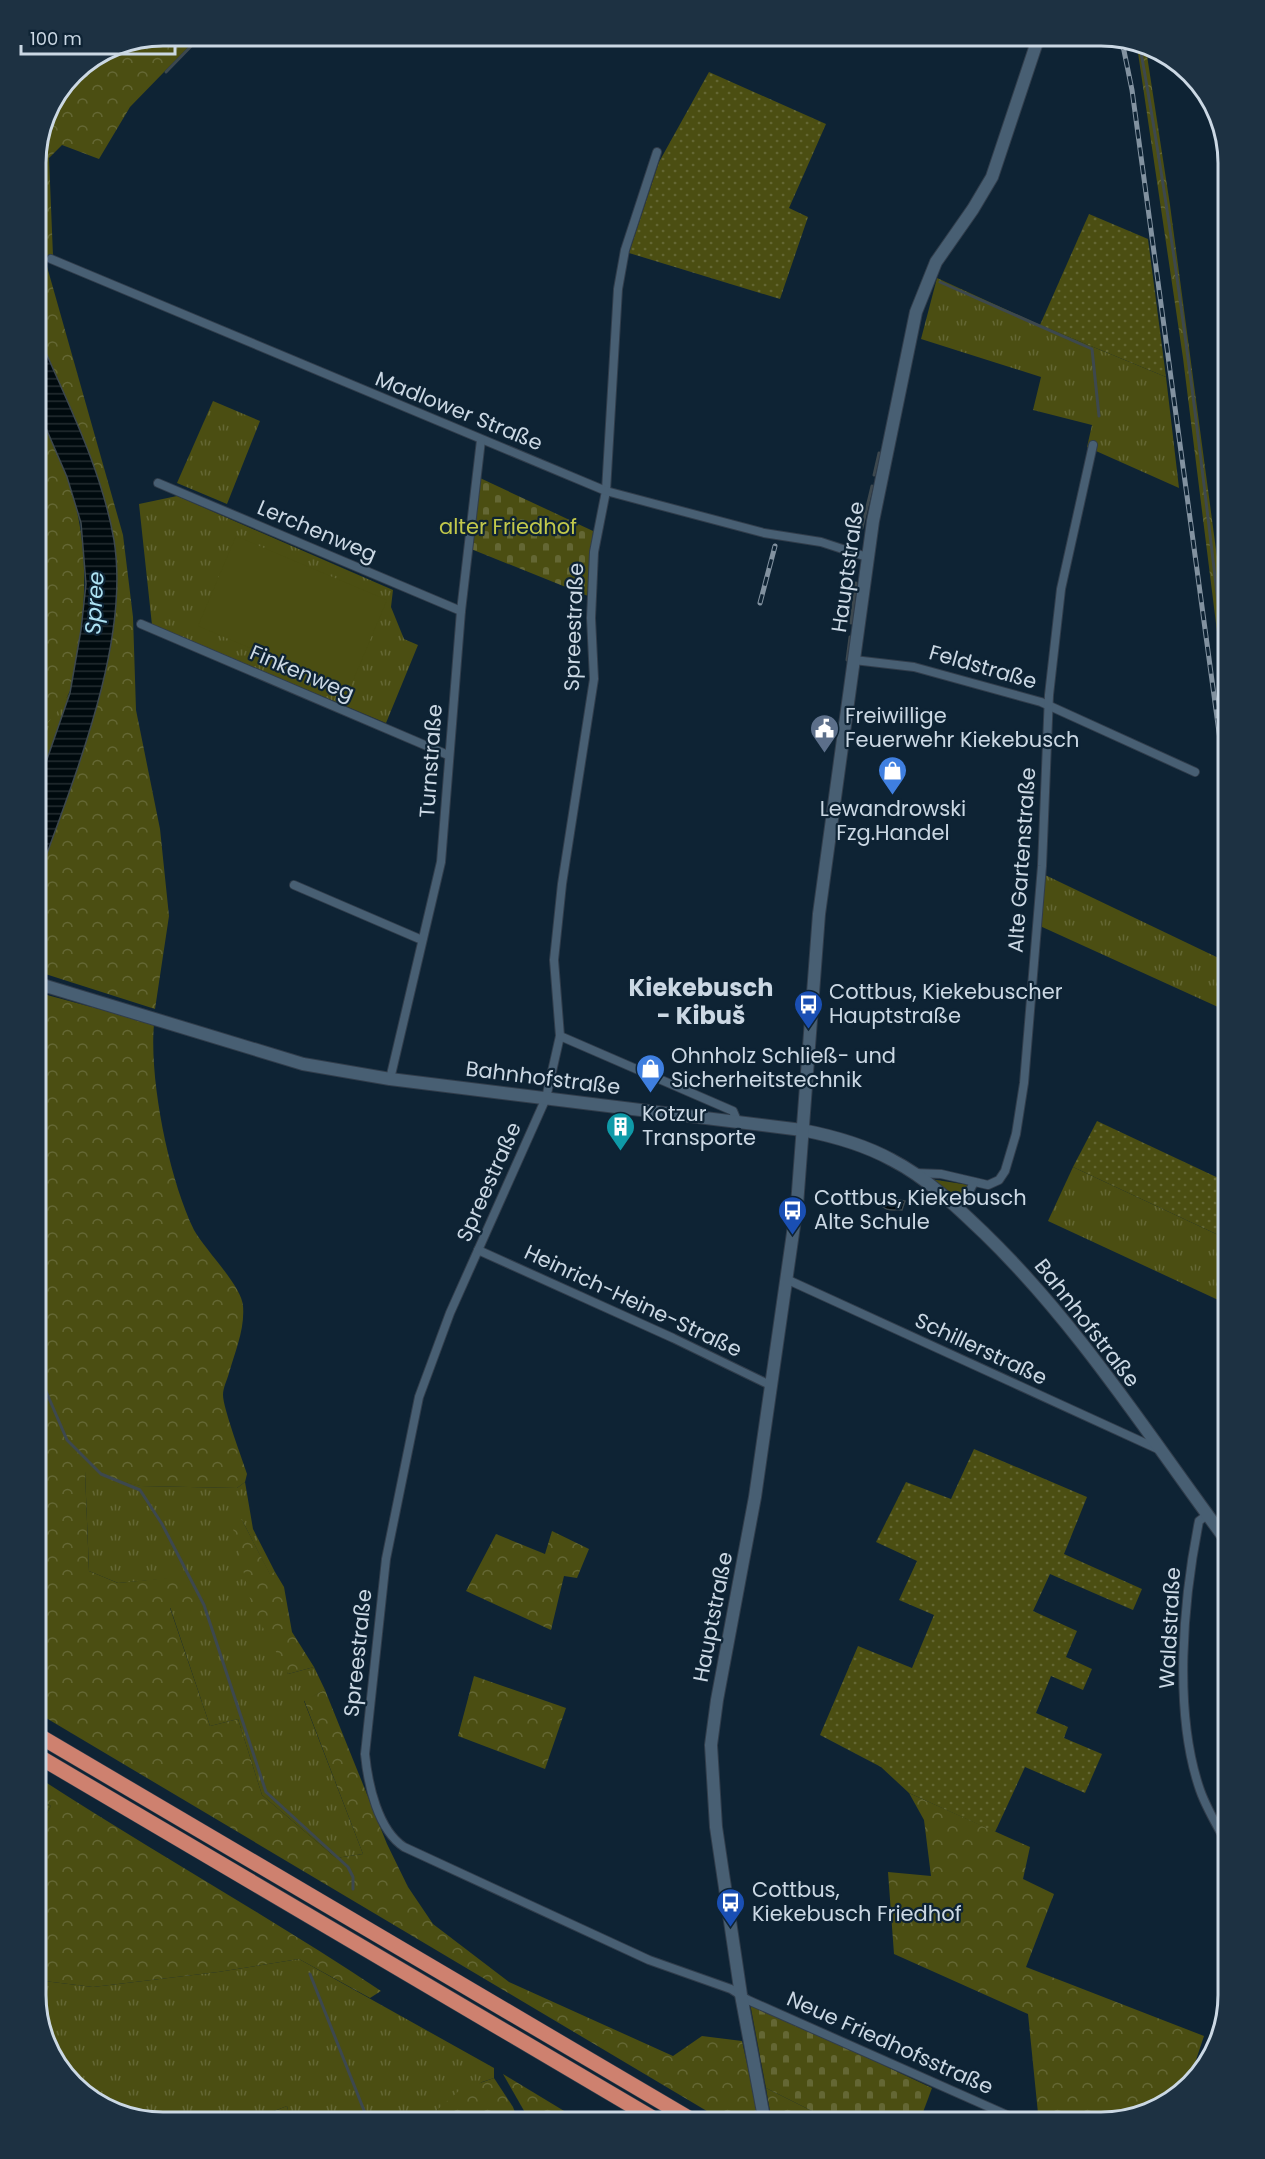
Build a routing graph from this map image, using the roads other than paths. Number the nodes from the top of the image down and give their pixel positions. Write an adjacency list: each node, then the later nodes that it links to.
1 (1036, 47): 8 (street, Hauptstraße)
2 (657, 152): 7 (street, Spreestraße)
3 (51, 259): 4 (street, Madlower Straße)
4 (481, 440): 7 (street, Madlower Straße); 9 (street, Turnstraße)
5 (1093, 445): 12 (street, Alte Gartenstraße)
6 (158, 483): 9 (street, Lerchenweg)
7 (606, 491): 8 (street, Madlower Straße); 18 (street, Spreestraße)
8 (867, 557): 11 (street, Hauptstraße)
9 (461, 611): 13 (street, Turnstraße)
10 (141, 624): 13 (street, Finkenweg)
11 (854, 660): 12 (street, Feldstraße); 22 (street, Hauptstraße)
12 (1049, 707): 14 (street, Feldstraße); 24 (street, Alte Gartenstraße)
13 (448, 755): 16 (street, Turnstraße)
14 (1196, 772)
15 (294, 885): 16 (street)
16 (422, 940): 19 (street, Turnstraße)
17 (47, 986): 19 (street, Bahnhofstraße)
18 (560, 1036): 20 (street, Spreestraße); 21 (street)
19 (390, 1079): 20 (street, Bahnhofstraße)
20 (546, 1098): 21 (street, Bahnhofstraße); 26 (street, Spreestraße)
21 (738, 1123): 22 (street, Bahnhofstraße)
22 (802, 1130): 23 (street, Bahnhofstraße); 27 (street, Hauptstraße)
23 (914, 1173): 24 (street, Alte Gartenstraße); 25 (street, Bahnhofstraße)
24 (974, 1182): 25 (street)
25 (960, 1210): 29 (street, Bahnhofstraße)
26 (478, 1250): 28 (street, Heinrich-Heine-Straße); 35 (street, Spreestraße)
27 (786, 1280): 28 (street, Hauptstraße); 29 (street, Schillerstraße)
28 (772, 1386): 35 (street, Hauptstraße)
29 (1160, 1450): 30 (street, Bahnhofstraße)
30 (1207, 1515): 31 (street, Bahnhofstraße); 34 (street, Waldstraße)
31 (1218, 1530)
32 (46, 1740): 37 (highway)
33 (46, 1761): 36 (highway)
34 (1218, 1825)
35 (741, 1995): 38 (street, Hauptstraße); 39 (street, Neue Friedhofsstraße)
36 (642, 2112)
37 (678, 2112)
38 (763, 2112)
39 (1001, 2112)

